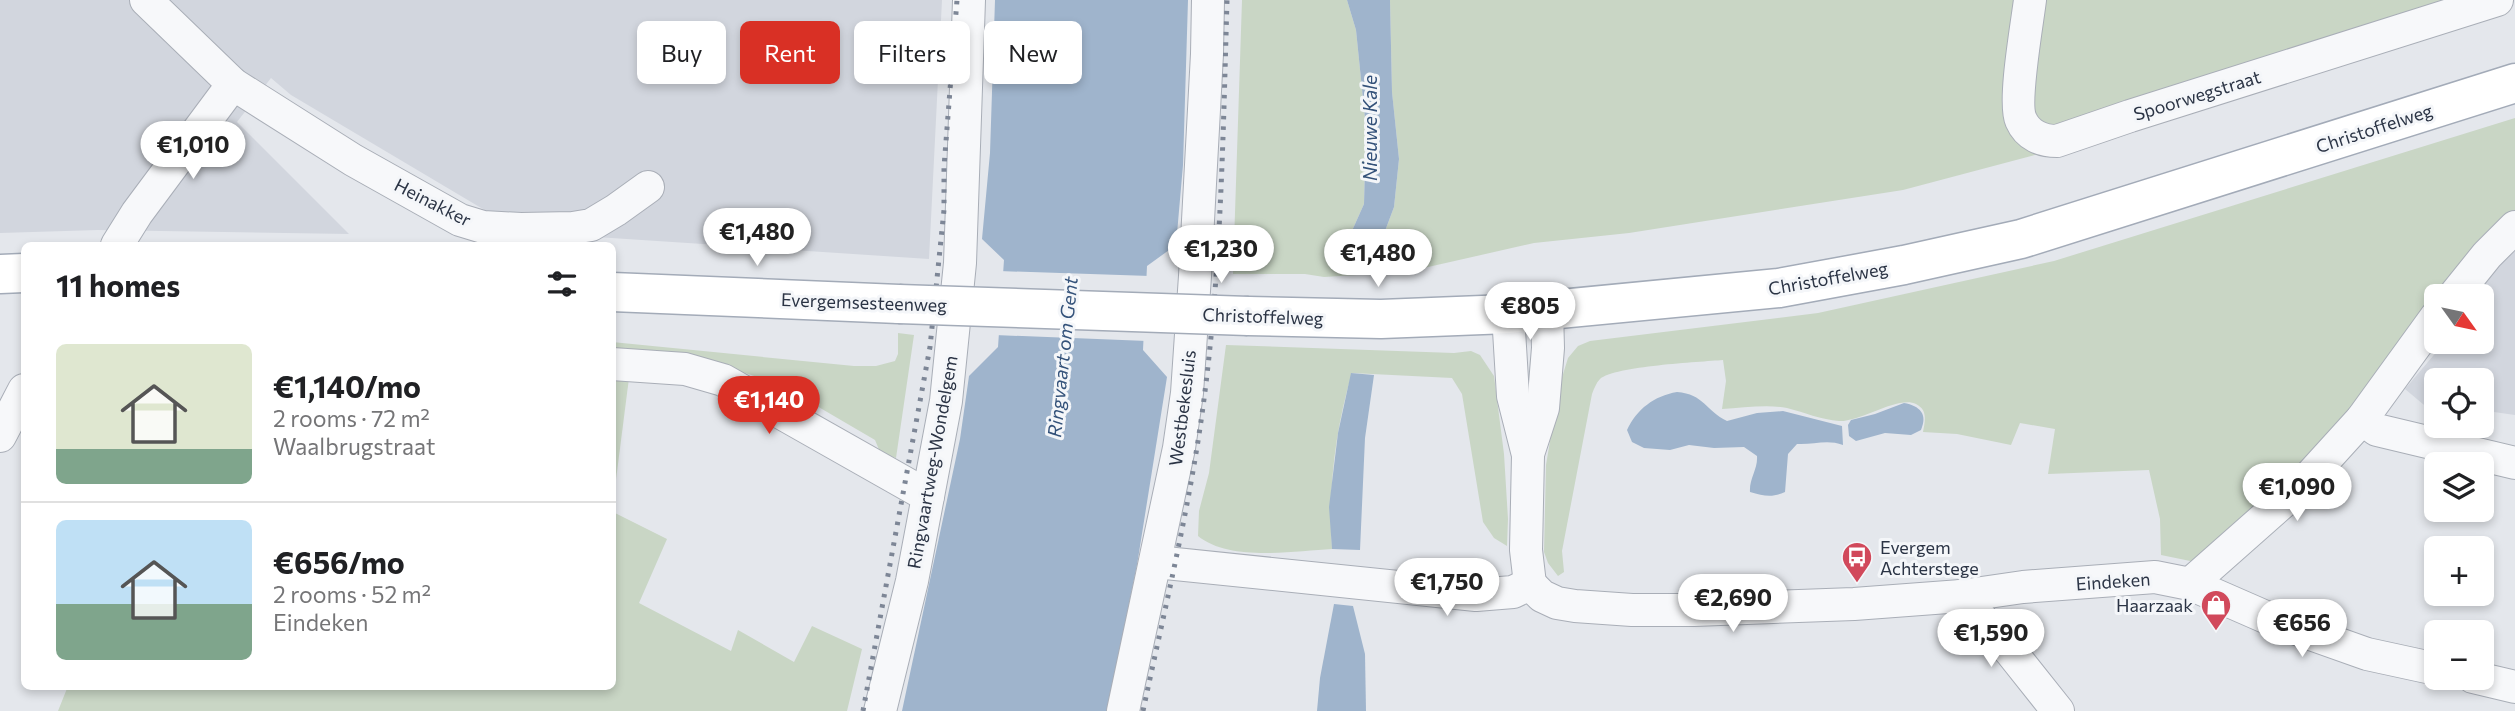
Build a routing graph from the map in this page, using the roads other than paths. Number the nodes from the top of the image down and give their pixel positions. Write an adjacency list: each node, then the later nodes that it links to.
1 (146, 0): 7 (street, Heinakker)
2 (969, 0): 25 (street, Ringvaartweg-Wondelgem)
3 (1208, 0): 26 (street, Westbekesluis)
4 (2030, 0): 5 (street, Spoorwegstraat)
5 (2497, 0)
6 (2515, 83): 16 (main road, Christoffelweg)
7 (233, 84): 8 (street, Heinakker); 10 (street)
8 (648, 187)
9 (2515, 227): 13 (street)
10 (119, 242)
11 (21, 273): 12 (main road)
12 (0, 274)
13 (2464, 284)
14 (616, 292): 15 (main road, Evergemsesteenweg, bridge)
15 (1115, 311): 17 (main road, Christoffelweg, bridge)
16 (1547, 311): 17 (main road, Christoffelweg); 23 (street)
17 (1508, 314): 23 (street)
18 (2424, 334): 21 (street)
19 (616, 364): 25 (street)
20 (21, 396): 22 (street)
21 (2362, 419): 24 (street); 28 (street)
22 (0, 436)
23 (1528, 455): 27 (street)
24 (2515, 463)
25 (928, 496): 33 (street, Ringvaartweg-Wondelgem)
26 (1156, 562): 27 (street); 34 (street, Westbekesluis)
27 (1530, 584): 29 (street, Eindeken)
28 (2190, 584): 29 (street, Eindeken); 30 (street, Eindeken)
29 (1961, 596): 35 (street)
30 (2424, 666)
31 (2494, 682): 32 (street)
32 (2515, 687)
33 (880, 711)
34 (1123, 711)
35 (2058, 711)

